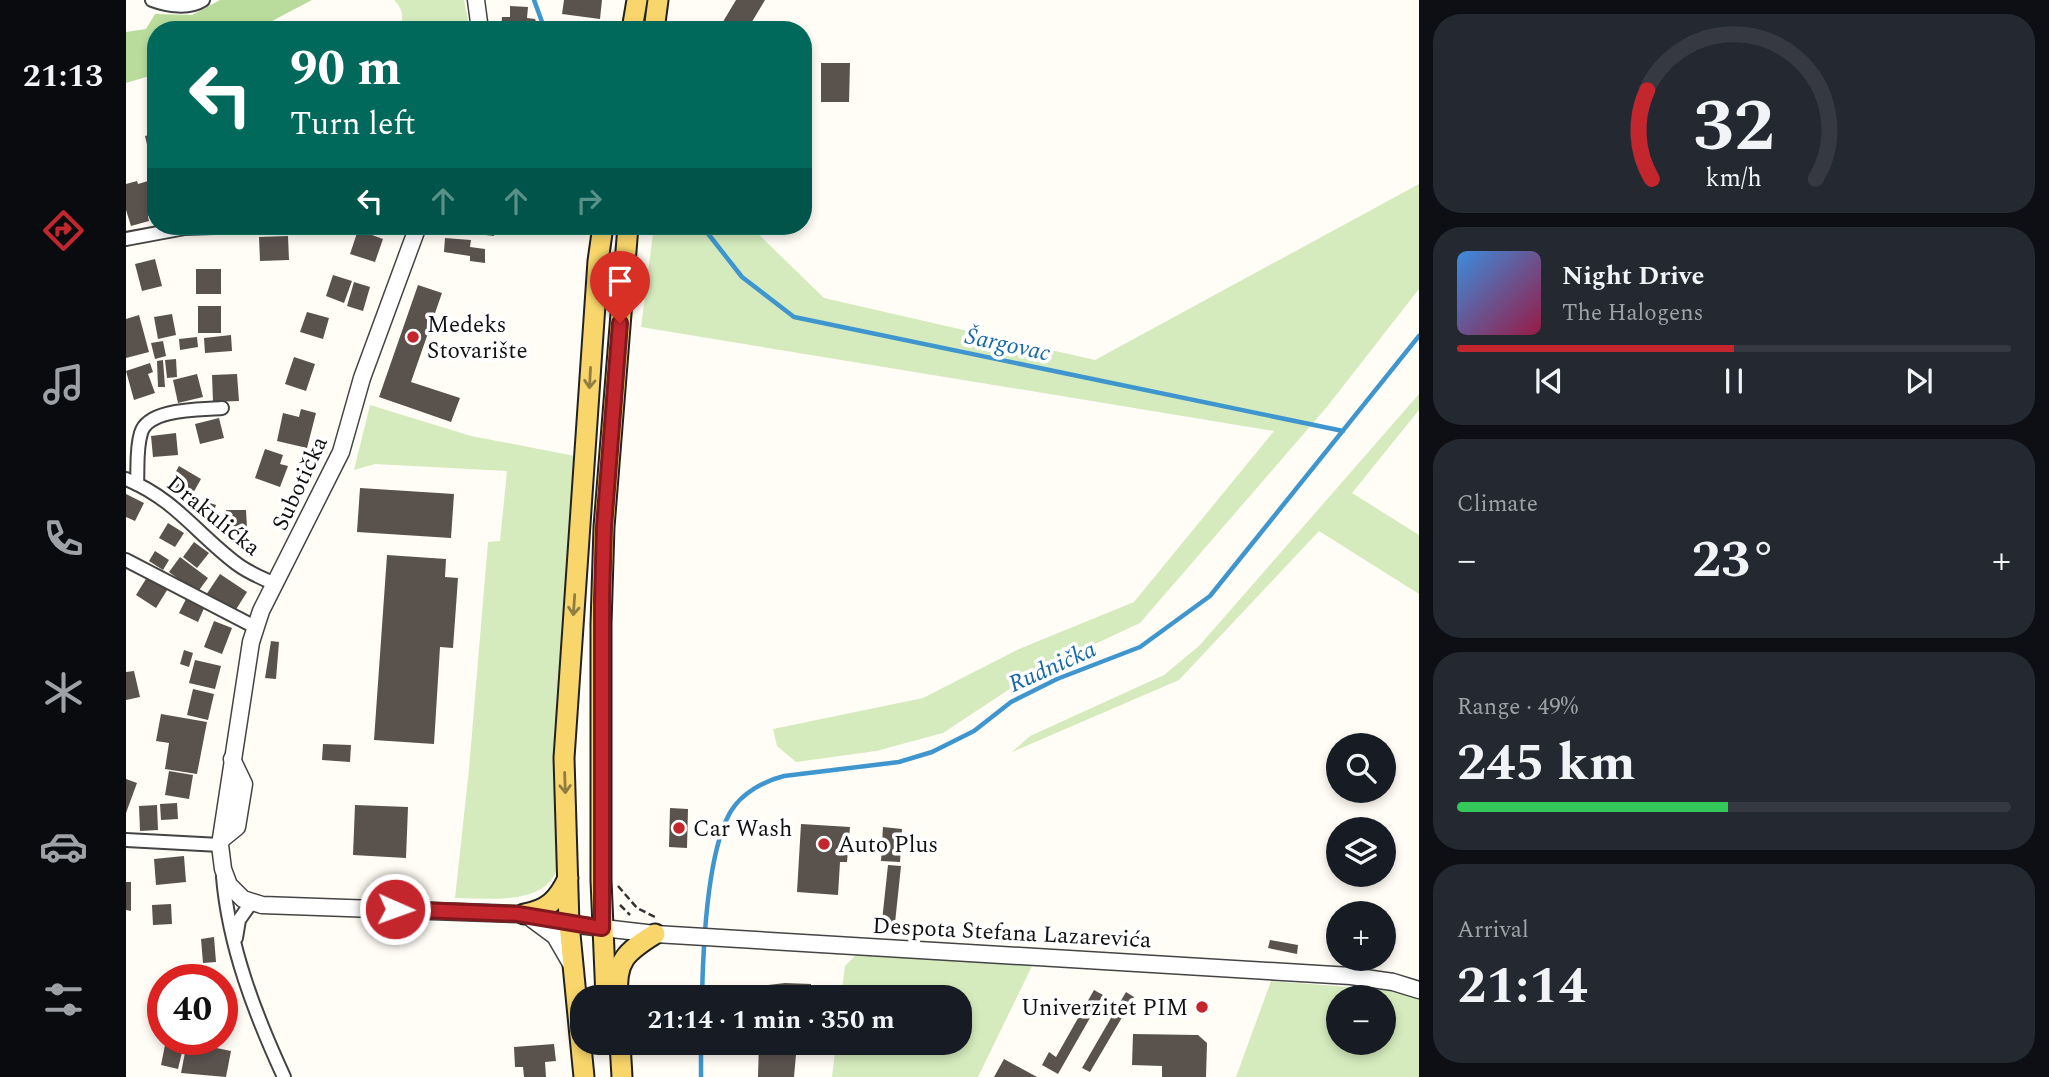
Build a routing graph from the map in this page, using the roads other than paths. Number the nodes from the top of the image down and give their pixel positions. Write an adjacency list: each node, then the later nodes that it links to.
1 (152, 0): 2 (street)
2 (203, 0)
3 (476, 0): 6 (street)
4 (637, 0): 7 (main road)
5 (658, 0): 8 (main road)
6 (479, 21)
7 (634, 21)
8 (655, 21)
9 (147, 235): 13 (street)
10 (415, 235): 17 (street, Subotička)
11 (602, 235): 22 (main road, one-way to 22)
12 (627, 235): 23 (main road)
13 (126, 239)
14 (222, 408): 15 (street)
15 (132, 482): 17 (street, Drakulićka)
16 (126, 560): 18 (street)
17 (275, 584): 18 (street, Subotička)
18 (255, 627): 20 (street, Subotička)
19 (126, 840): 20 (street)
20 (220, 843): 21 (street, Subotička)
21 (223, 869): 24 (street); 30 (street, Subotička)
22 (568, 877): 25 (main road); 26 (main road)
23 (601, 880): 27 (main road); 28 (street)
24 (251, 903): 25 (street, Despota Stefana Lazarevića); 30 (street)
25 (524, 915): 26 (street, Despota Stefana Lazarevića); 31 (street)
26 (569, 924): 27 (street, Despota Stefana Lazarevića); 31 (main road)
27 (602, 928): 28 (street, Despota Stefana Lazarevića); 32 (main road)
28 (632, 931): 29 (street, Despota Stefana Lazarevića)
29 (655, 934): 33 (main road); 34 (street, Despota Stefana Lazarevića)
30 (235, 946): 37 (street, Subotička)
31 (573, 968): 38 (main road)
32 (605, 985)
33 (618, 985)
34 (1419, 990)
35 (609, 1055): 39 (main road)
36 (621, 1055): 40 (main road)
37 (284, 1077)
38 (584, 1077)
39 (610, 1077)
40 (622, 1077)

